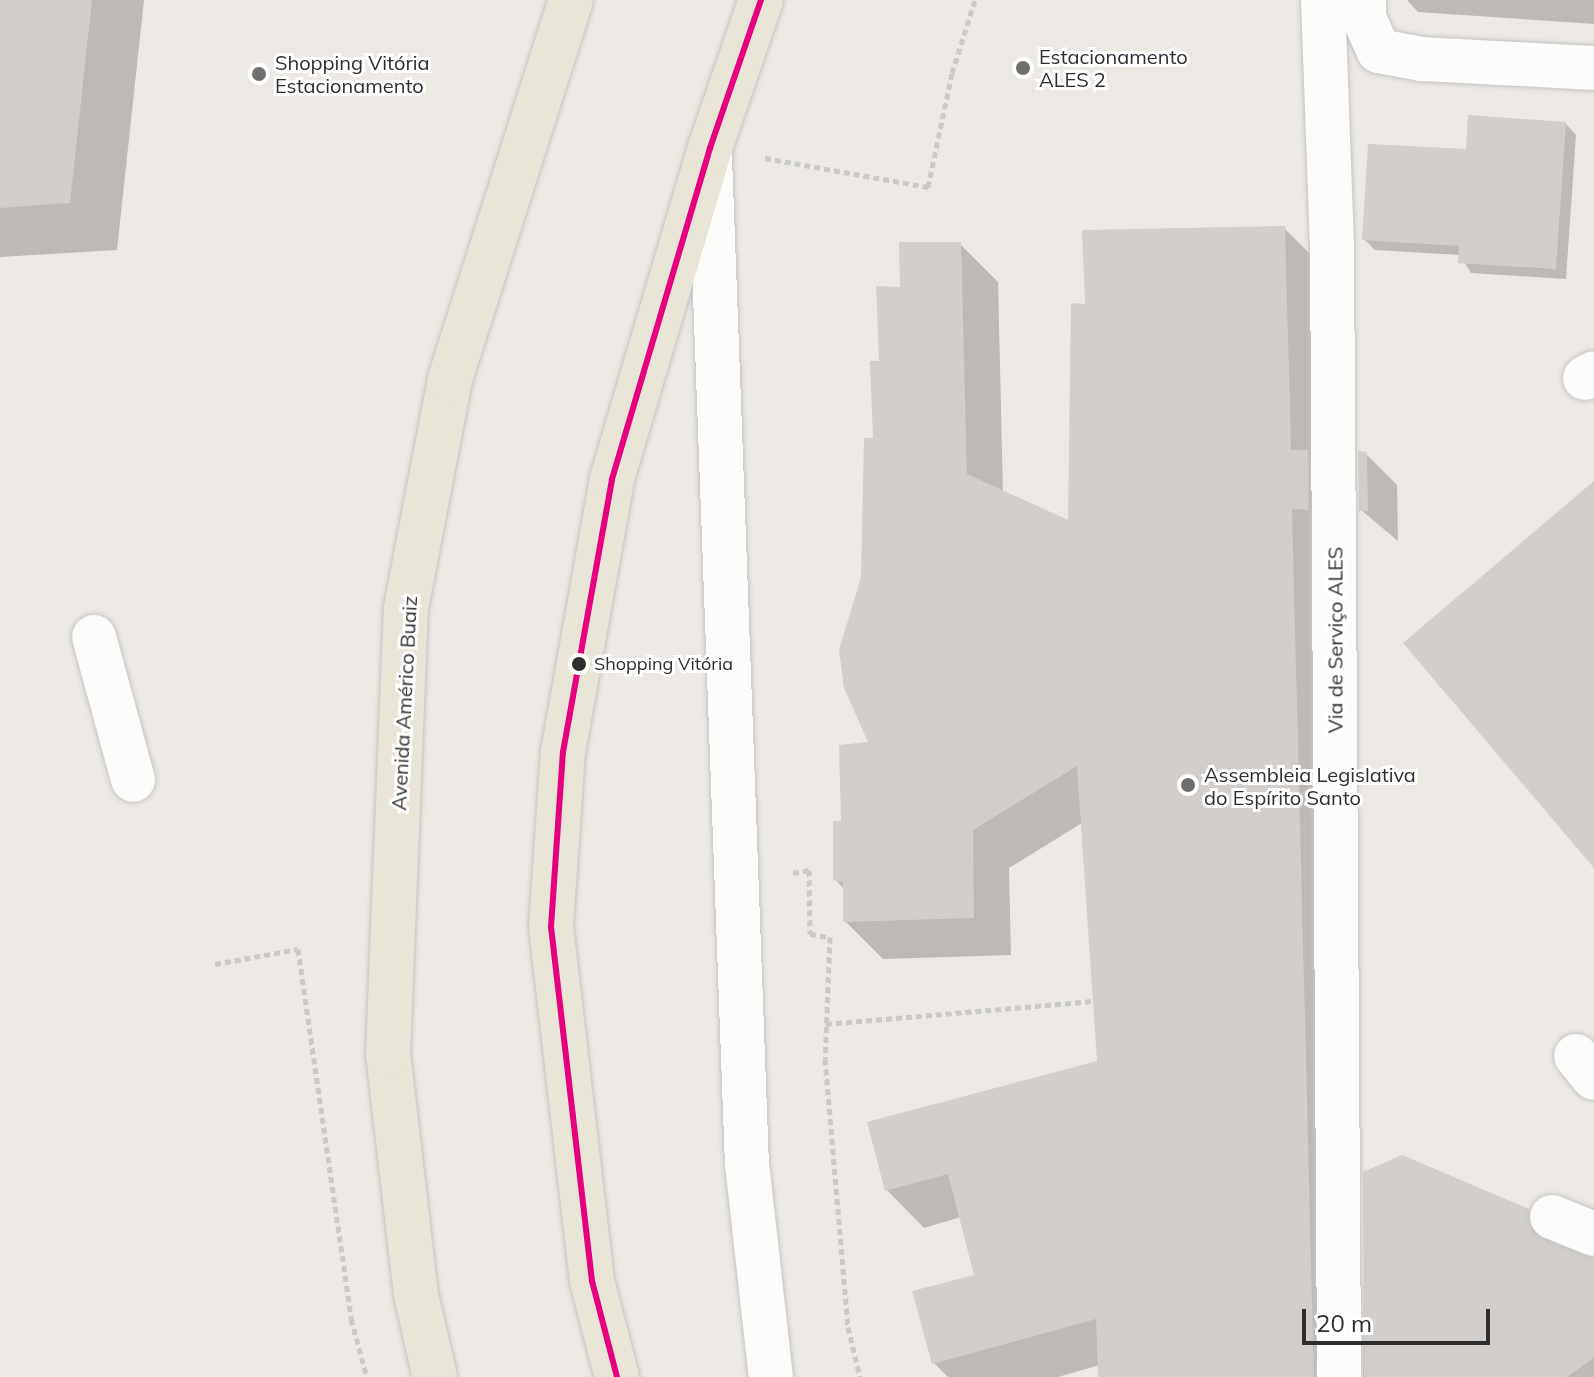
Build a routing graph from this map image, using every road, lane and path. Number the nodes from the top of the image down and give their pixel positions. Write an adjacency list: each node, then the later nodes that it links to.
1 (571, 0): 18 (main road, Avenida Américo Buaiz)
2 (761, 0): 7 (main road)
3 (975, 0): 7 (path)
4 (1323, 0): 16 (lane, Via de Serviço ALES)
5 (1364, 0): 6 (lane)
6 (1594, 68)
7 (710, 148): 10 (lane); 19 (main road)
8 (94, 637): 9 (lane)
9 (133, 780)
10 (736, 884): 13 (path); 20 (lane)
11 (215, 964): 17 (path)
12 (1093, 1001): 13 (path)
13 (826, 1024): 21 (path)
14 (1552, 1217): 15 (lane)
15 (1594, 1234)
16 (1339, 1374)
17 (367, 1377)
18 (435, 1377)
19 (617, 1377)
20 (771, 1377)
21 (860, 1377)

